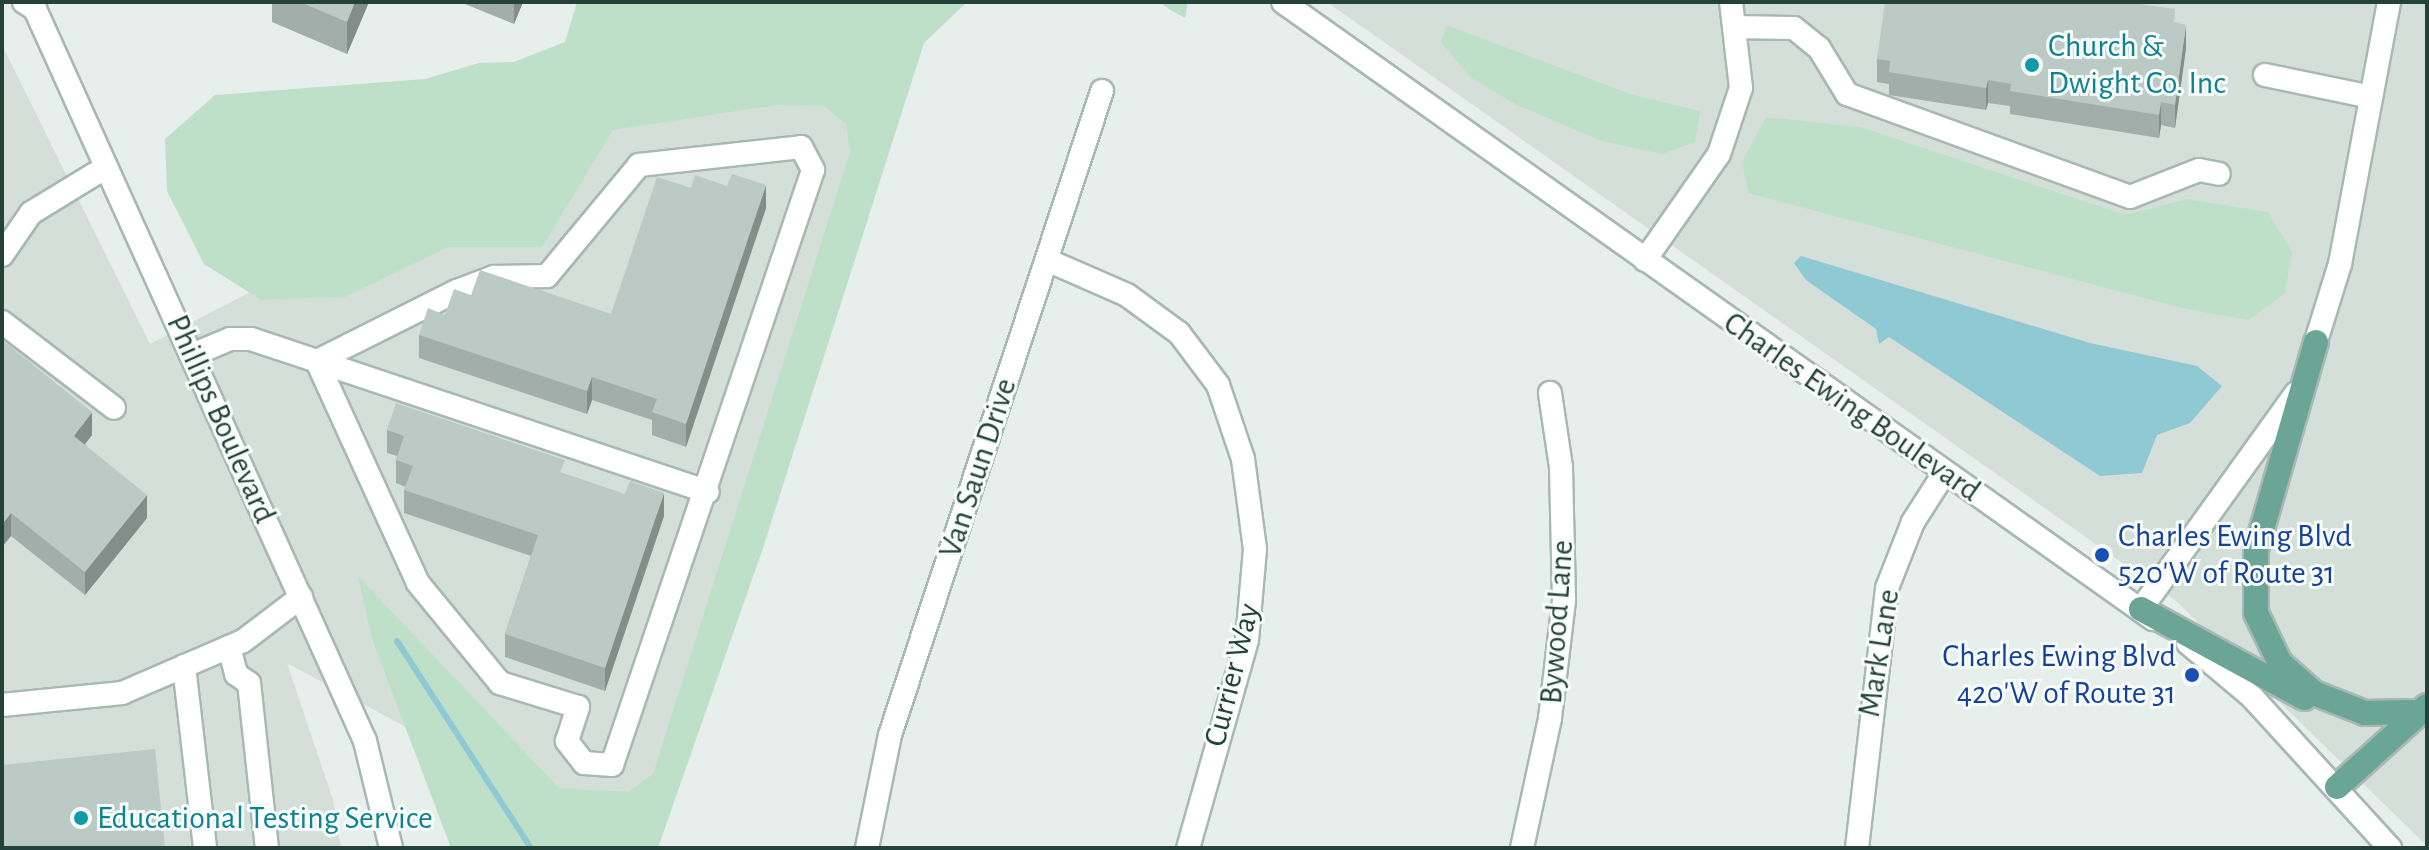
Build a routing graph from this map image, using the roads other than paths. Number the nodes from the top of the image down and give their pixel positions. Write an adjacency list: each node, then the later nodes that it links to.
1 (24, 2): 9 (street, Phillips Boulevard)
2 (1283, 2): 13 (street, Charles Ewing Boulevard)
3 (1731, 2): 5 (street)
4 (2389, 2): 8 (street)
5 (1734, 27): 10 (street); 13 (street)
6 (2265, 75): 8 (street)
7 (1102, 91): 12 (street, Van Saun Drive)
8 (2371, 97): 15 (street)
9 (106, 167): 11 (street); 16 (street, Phillips Boulevard)
10 (2219, 174)
11 (2, 255)
12 (1047, 260): 32 (street, Van Saun Drive); 33 (street, Currier Way)
13 (1645, 260): 20 (street, Charles Ewing Boulevard)
14 (2, 322): 19 (street)
15 (2316, 342): 23 (street); 27 (main road)
16 (192, 355): 17 (street); 22 (street, Phillips Boulevard)
17 (317, 361): 21 (street); 21 (street); 21 (street)
18 (1550, 393): 34 (street, Bywood Lane)
19 (114, 408)
20 (1945, 472): 23 (street, Charles Ewing Boulevard); 35 (street, Mark Lane)
21 (708, 492)
22 (301, 597): 24 (street); 31 (street, Phillips Boulevard)
23 (2141, 609): 27 (main road); 28 (street, Charles Ewing Boulevard)
24 (229, 647): 25 (street); 30 (street)
25 (184, 666): 26 (street); 29 (street)
26 (2, 705)
27 (2422, 707): 28 (main road)
28 (2337, 787): 36 (street, Charles Ewing Boulevard)
29 (205, 848)
30 (267, 848)
31 (391, 848)
32 (867, 848)
33 (1188, 848)
34 (1522, 848)
35 (1857, 848)
36 (2390, 848)

